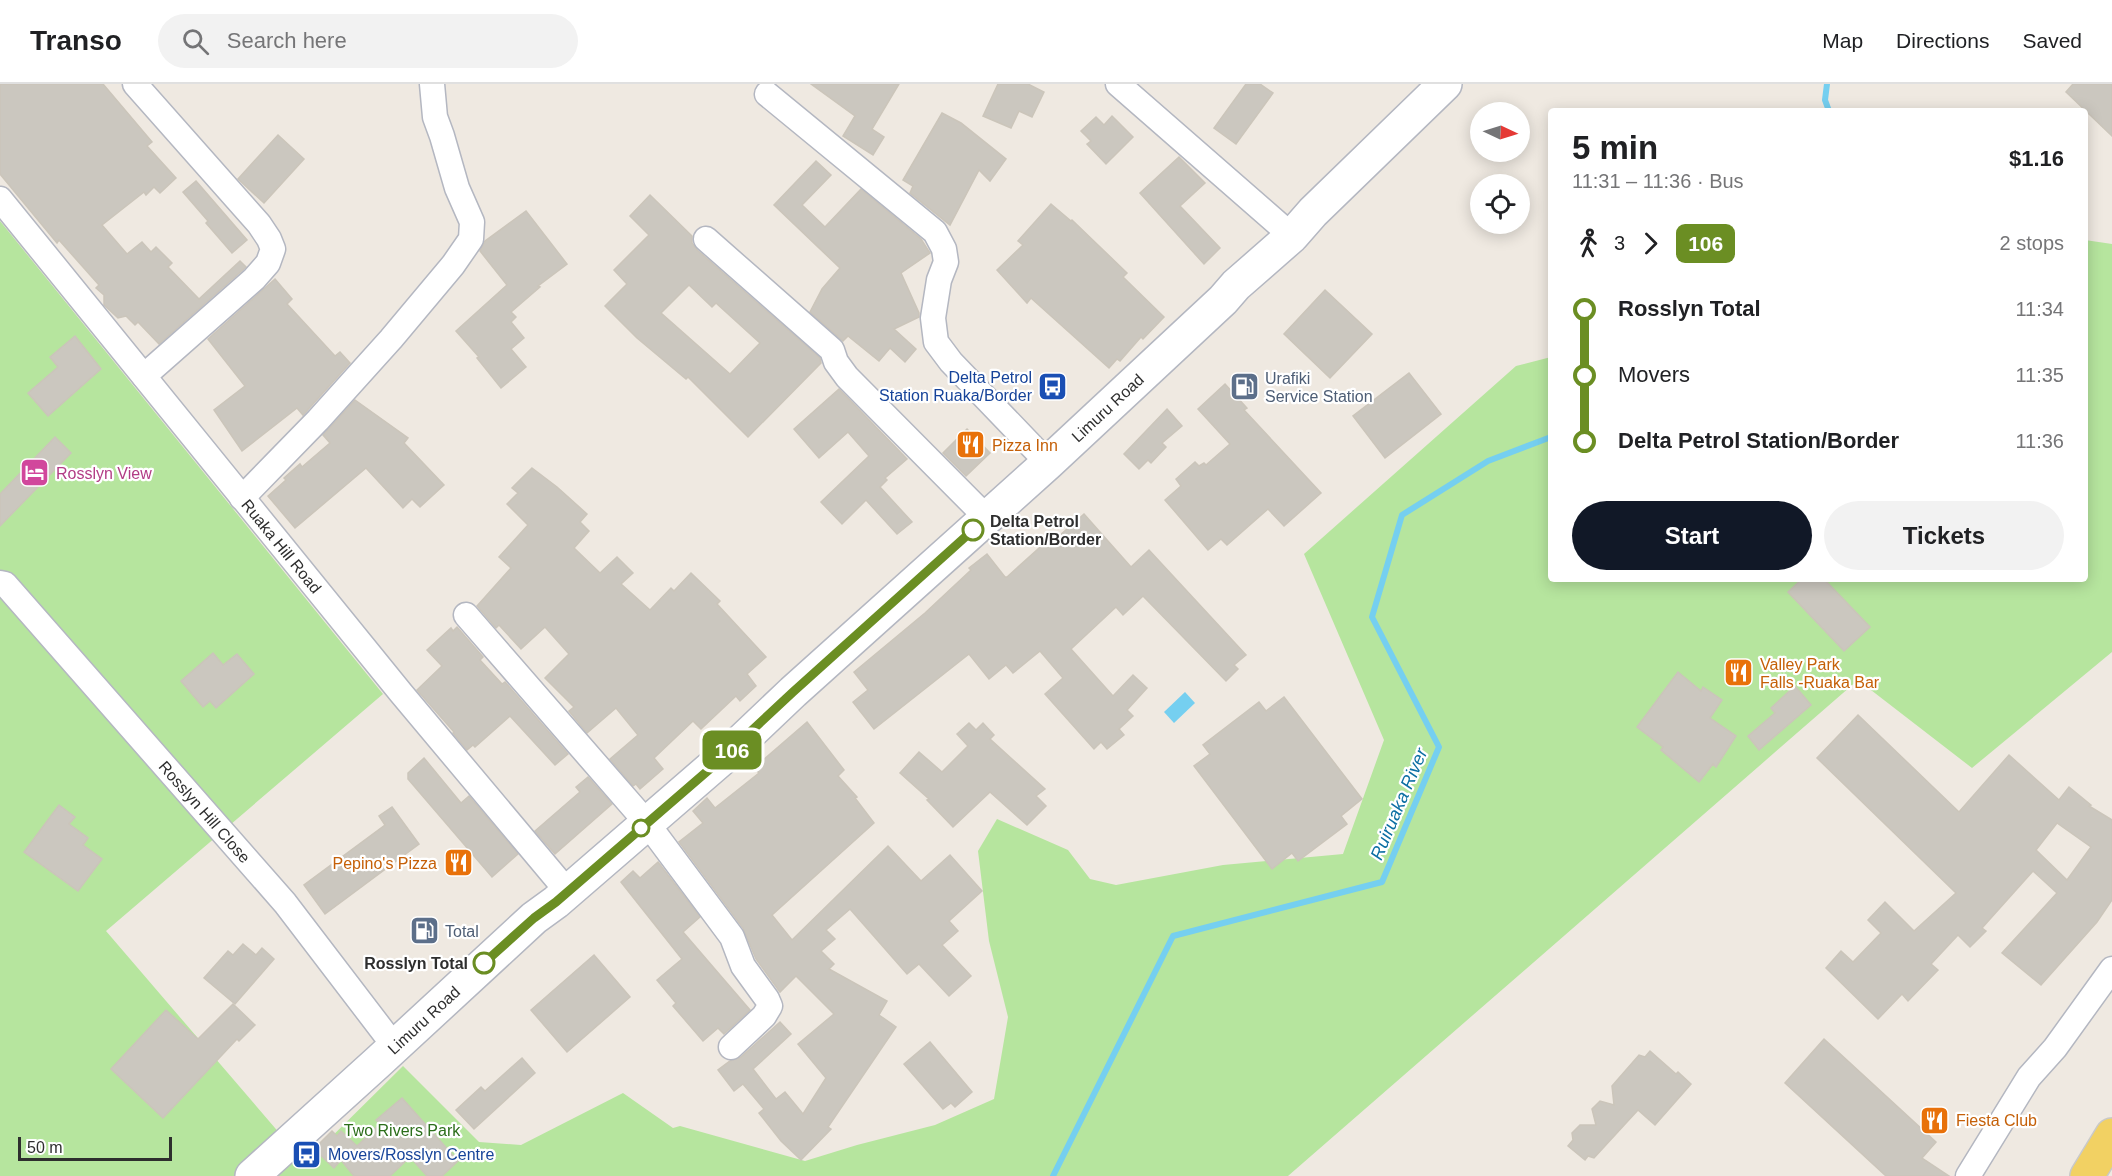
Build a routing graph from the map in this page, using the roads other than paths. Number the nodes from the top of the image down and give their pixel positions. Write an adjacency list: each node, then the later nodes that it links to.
1 (135, 84): 9 (street)
2 (432, 84): 11 (street)
3 (1118, 84): 7 (street)
4 (1445, 84): 7 (main road, Limuru Road)
5 (767, 94): 10 (street)
6 (0, 199): 9 (street, Ruaka Hill Road)
7 (1292, 236): 10 (main road, Limuru Road)
8 (706, 239): 12 (street)
9 (144, 376): 11 (street, Ruaka Hill Road)
10 (1048, 463): 12 (main road, Limuru Road)
11 (242, 498): 16 (street, Ruaka Hill Road)
12 (986, 517): 15 (main road, Limuru Road)
13 (2, 584): 18 (street, Rosslyn Hill Close)
14 (466, 615): 15 (street)
15 (647, 823): 16 (main road, Limuru Road); 19 (street)
16 (567, 891): 18 (main road, Limuru Road)
17 (2112, 969): 22 (street)
18 (395, 1047): 21 (main road, Limuru Road)
19 (731, 1047)
20 (2112, 1136): 23 (main road)
21 (252, 1176)
22 (1968, 1176)
23 (2087, 1176)

